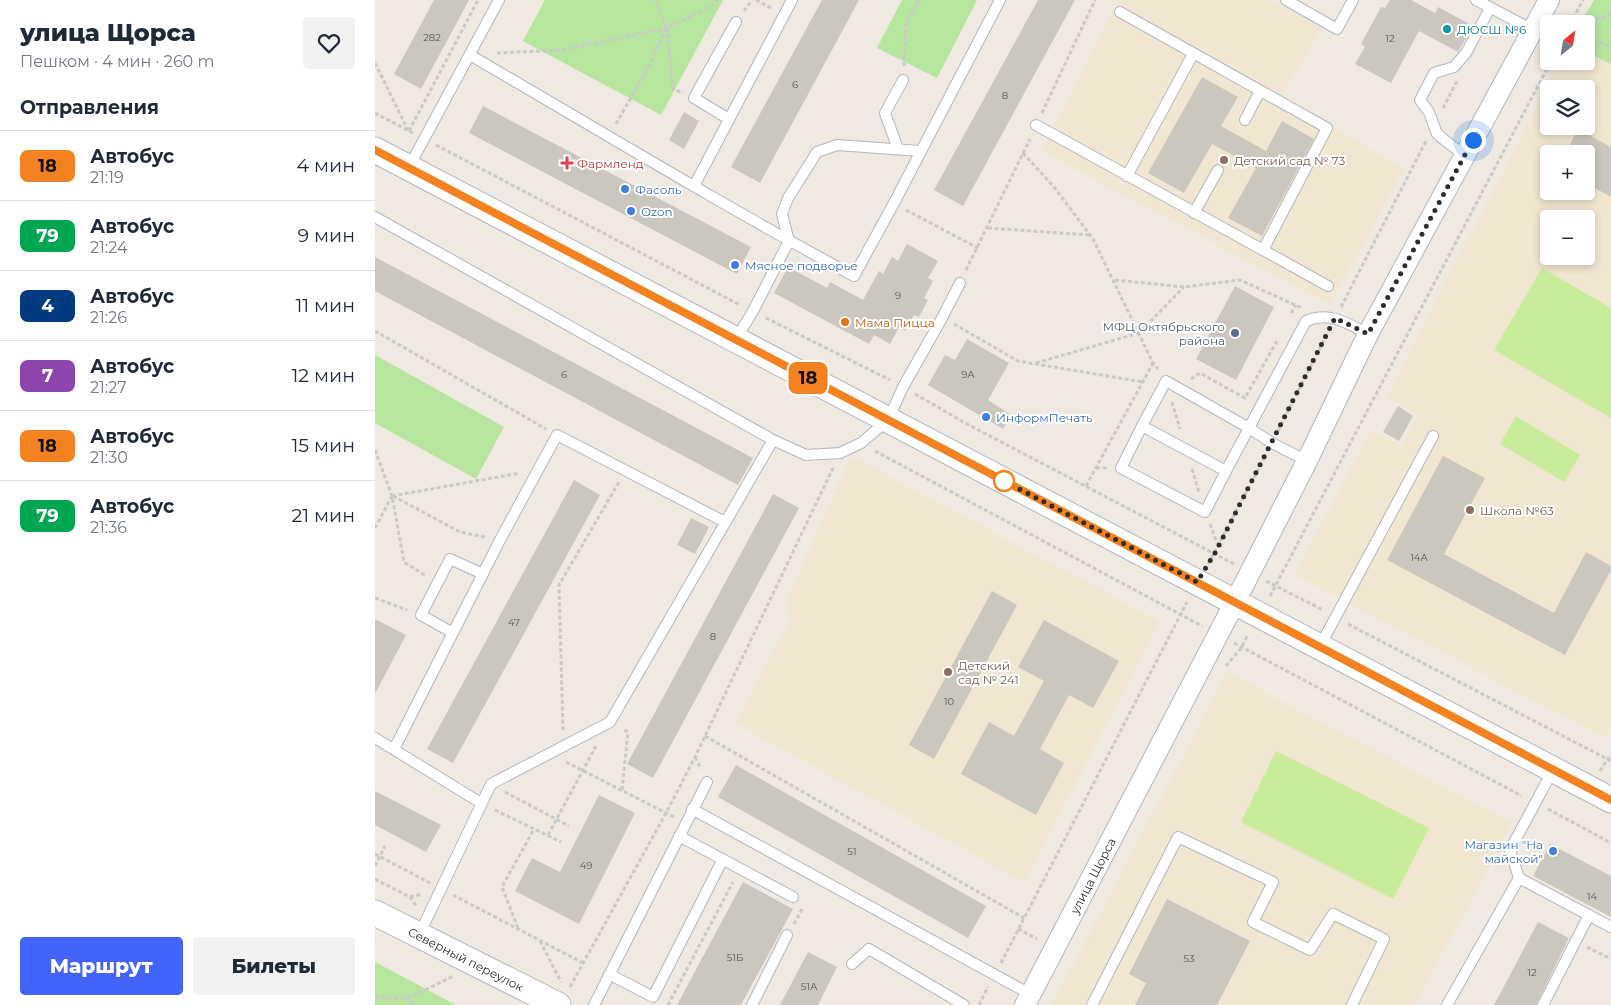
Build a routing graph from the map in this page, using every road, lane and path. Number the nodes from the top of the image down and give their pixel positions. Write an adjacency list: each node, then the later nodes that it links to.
1 (478, 0): 37 (path)
2 (499, 0): 25 (lane)
3 (655, 0): 20 (path)
4 (717, 0): 20 (path)
5 (792, 0): 33 (lane)
6 (919, 0): 29 (path)
7 (1000, 0): 42 (lane)
8 (1095, 0): 35 (path)
9 (1286, 0): 10 (lane)
10 (1353, 0)
11 (1476, 0): 14 (lane)
12 (1549, 0): 21 (street, улица Щорса)
13 (1583, 0): 17 (path)
14 (1490, 8): 21 (lane); 36 (lane)
15 (1120, 12): 24 (lane)
16 (1611, 14): 18 (path)
17 (1575, 15)
18 (1595, 20)
19 (736, 22): 31 (lane)
20 (667, 28): 25 (path); 31 (path); 38 (path)
21 (1533, 30): 44 (street, улица Щорса)
22 (1595, 41): 23 (path)
23 (1611, 47)
24 (1193, 54): 30 (lane); 47 (lane)
25 (470, 55): 38 (lane); 39 (lane)
26 (375, 63): 37 (path)
27 (1546, 70): 100 (path)
28 (1459, 76): 36 (path)
29 (903, 80): 40 (lane)
30 (1260, 90): 34 (lane); 56 (lane)
31 (694, 98): 33 (lane)
32 (375, 113): 37 (path)
33 (729, 119): 48 (lane)
34 (1245, 120)
35 (1036, 125): 43 (path); 47 (lane)
36 (1434, 125): 44 (lane); 65 (path)
37 (409, 131): 39 (path)
38 (609, 136): 48 (lane)
39 (425, 140): 45 (lane); 62 (path)
40 (898, 149): 42 (lane); 54 (lane)
41 (375, 150): 45 (street)
42 (920, 151): 49 (lane)
43 (1023, 153): 52 (path); 53 (path)
44 (1465, 156): 69 (street, улица Щорса)
45 (409, 168): 70 (street)
46 (1218, 170): 50 (lane)
47 (1127, 176): 50 (lane)
48 (694, 186): 54 (lane)
49 (894, 203): 54 (lane); 55 (path)
50 (1195, 212): 56 (lane)
51 (375, 217): 80 (lane)
52 (988, 228): 53 (path); 55 (path)
53 (1090, 235): 57 (path)
54 (789, 241): 62 (lane)
55 (978, 248): 58 (path)
56 (1263, 250): 60 (lane)
57 (1114, 280): 59 (path); 68 (path)
58 (959, 283): 64 (lane)
59 (1184, 286): 61 (path); 68 (path)
60 (1328, 286)
61 (1296, 305): 63 (path); 65 (path)
62 (753, 311): 70 (lane); 74 (path)
63 (1291, 314)
64 (943, 318): 71 (path); 74 (lane)
65 (1330, 318): 69 (lane); 77 (lane); 81 (path)
66 (1282, 330): 72 (path)
67 (375, 331): 78 (path)
68 (1139, 333): 71 (path); 73 (path)
69 (1368, 334): 85 (street, улица Щорса)
70 (735, 340): 75 (street)
71 (1034, 363): 73 (path)
72 (1200, 374)
73 (1165, 383): 76 (lane); 77 (lane); 83 (path)
74 (903, 387): 75 (lane); 95 (path)
75 (888, 420): 84 (lane); 98 (street)
76 (1142, 426): 83 (lane); 90 (lane)
77 (1249, 428): 81 (lane); 88 (lane)
78 (557, 435): 86 (lane); 87 (lane)
79 (1433, 436): 105 (lane)
80 (773, 440): 84 (lane); 91 (lane)
81 (1272, 443): 85 (lane); 94 (path)
82 (375, 450): 89 (path)
83 (1186, 450): 88 (lane); 90 (path)
84 (840, 453): 110 (path)
85 (1307, 462): 96 (street, улица Щорса)
86 (537, 470): 89 (path); 93 (lane)
87 (625, 470): 91 (lane); 112 (path)
88 (1226, 471): 90 (lane)
89 (393, 496): 92 (path); 93 (path); 99 (path)
90 (1205, 512): 94 (path)
91 (725, 522): 112 (lane)
92 (375, 528)
93 (500, 540): 97 (lane)
94 (1218, 546): 95 (path)
95 (1215, 553): 96 (path); 98 (path)
96 (1251, 572): 100 (path); 102 (street, улица Щорса)
97 (483, 574): 99 (lane); 106 (lane)
98 (1197, 582): 102 (street); 142 (path)
99 (437, 584): 103 (lane)
100 (1276, 586): 104 (path); 105 (path)
101 (375, 598): 103 (path)
102 (1235, 602): 104 (street); 158 (street, улица Щорса)
103 (421, 615): 106 (lane)
104 (1259, 615): 107 (street); 108 (path)
105 (1336, 617): 107 (lane); 114 (path)
106 (453, 633): 113 (lane)
107 (1320, 647): 115 (street)
108 (1222, 670)
109 (628, 732): 119 (path)
110 (705, 736): 123 (path); 142 (path)
111 (375, 738): 113 (lane)
112 (564, 746): 116 (path); 118 (lane)
113 (394, 749): 121 (lane)
114 (1611, 761)
115 (1553, 769): 120 (street); 137 (lane)
116 (583, 770): 119 (path); 124 (path)
117 (707, 782): 122 (lane)
118 (491, 784): 121 (lane); 124 (path)
119 (622, 790): 123 (path)
120 (1611, 800)
121 (481, 803): 127 (path); 138 (lane)
122 (692, 809): 125 (lane); 153 (lane)
123 (666, 813): 125 (path); 150 (path)
124 (556, 819): 126 (path); 128 (path)
125 (686, 822): 129 (lane)
126 (569, 826)
127 (534, 829): 128 (path); 144 (path)
128 (548, 835): 130 (path)
129 (679, 836): 134 (lane); 152 (lane)
130 (561, 842)
131 (385, 846): 133 (path)
132 (375, 854): 133 (path)
133 (380, 857): 135 (path); 138 (path)
134 (723, 859): 136 (lane); 152 (lane)
135 (375, 866)
136 (740, 868): 139 (lane); 161 (path)
137 (1519, 878): 141 (lane); 167 (lane)
138 (440, 888): 144 (path); 146 (lane)
139 (793, 896): 145 (path)
140 (375, 913): 146 (street, Северный переулок)
141 (1589, 915): 143 (lane); 148 (lane)
142 (1024, 918): 153 (path)
143 (1611, 927)
144 (518, 929): 147 (path)
145 (787, 935): 162 (lane)
146 (418, 936): 155 (street, Северный переулок)
147 (540, 940): 150 (path); 155 (path)
148 (1576, 941): 149 (path); 168 (lane)
149 (1611, 959)
150 (583, 963): 155 (path)
151 (852, 964): 163 (lane)
152 (609, 974): 160 (lane)
153 (995, 974): 158 (lane); 164 (path)
154 (454, 976): 157 (path)
155 (562, 994)
156 (375, 996): 157 (path)
157 (405, 999): 159 (path)
158 (1028, 1000)
159 (417, 1005)
160 (594, 1005)
161 (668, 1005)
162 (752, 1005)
163 (964, 1005)
164 (979, 1005)
165 (1092, 1005): 166 (lane)
166 (1352, 1005)
167 (1447, 1005)
168 (1543, 1005)

